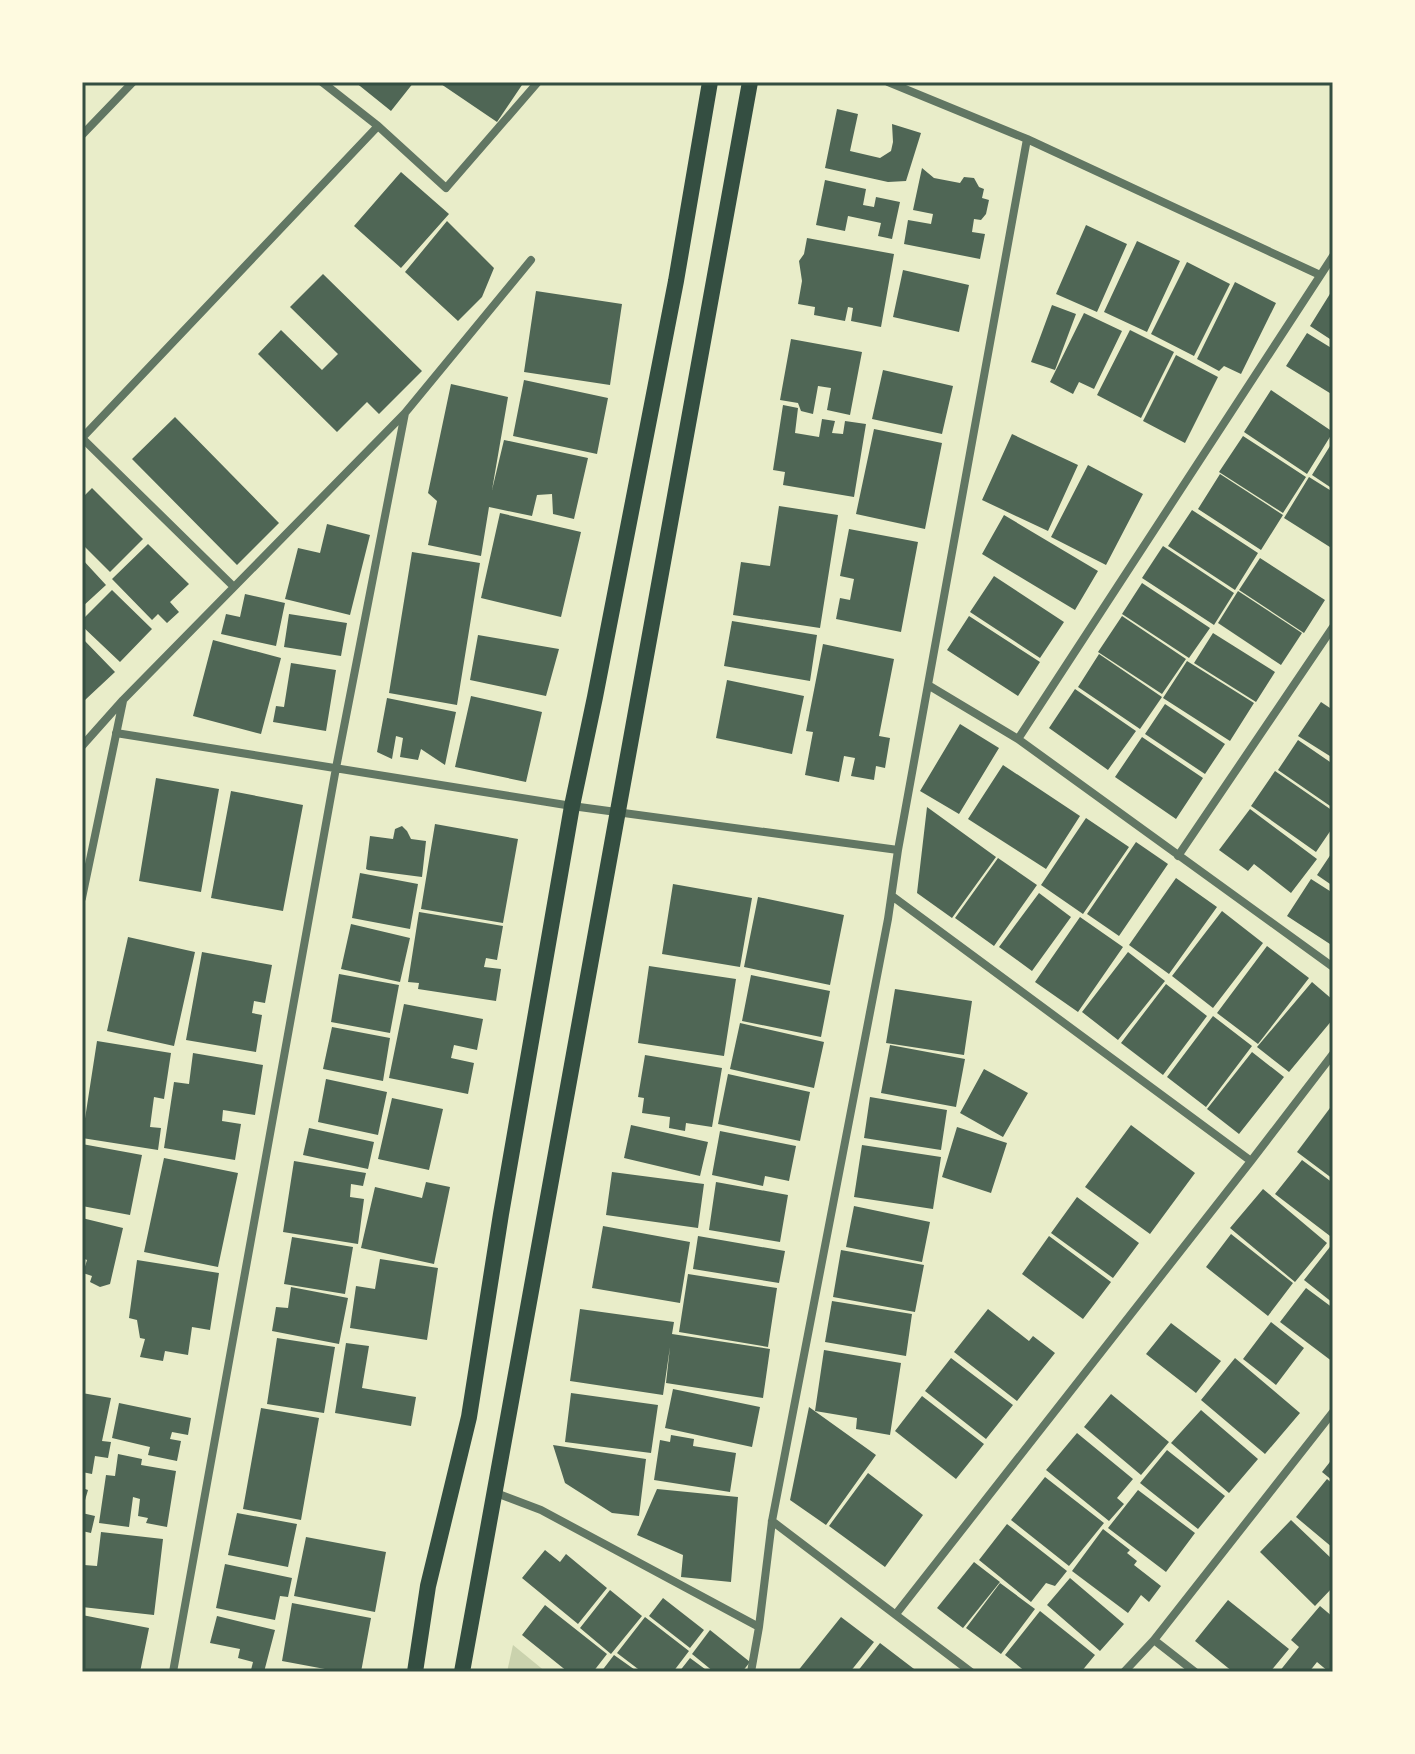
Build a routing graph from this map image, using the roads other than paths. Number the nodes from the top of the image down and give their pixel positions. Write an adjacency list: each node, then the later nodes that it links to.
1 (133, 82): 8 (street)
2 (322, 82): 7 (street)
3 (538, 82): 7 (street)
4 (710, 82): 22 (main road)
5 (750, 82): 23 (main road)
6 (888, 82): 9 (street)
7 (378, 126): 14 (street)
8 (82, 135)
9 (1027, 139): 12 (street); 16 (street)
10 (1333, 256): 12 (street)
11 (531, 260): 13 (street)
12 (1320, 275): 19 (street)
13 (405, 413): 14 (street); 21 (street)
14 (234, 587): 17 (street)
15 (1333, 627): 25 (street)
16 (928, 685): 19 (street); 24 (street)
17 (123, 700): 18 (street); 20 (street)
18 (116, 733): 21 (street); 27 (street)
19 (1018, 739): 25 (street)
20 (82, 746)
21 (336, 768): 22 (street); 37 (street)
22 (572, 806): 23 (street); 38 (main road)
23 (617, 813): 24 (street); 32 (main road)
24 (898, 850): 26 (street)
25 (1178, 856): 28 (street)
26 (892, 896): 30 (street); 33 (street)
27 (82, 898)
28 (1333, 967)
29 (1333, 1054): 30 (street)
30 (1251, 1161): 34 (street)
31 (1333, 1412): 36 (street)
32 (496, 1493): 35 (street); 39 (main road)
33 (772, 1521): 34 (street); 35 (street)
34 (896, 1614): 41 (street)
35 (759, 1627): 40 (street)
36 (1154, 1640): 42 (street); 43 (street)
37 (173, 1672)
38 (415, 1672)
39 (462, 1672)
40 (751, 1672)
41 (971, 1672)
42 (1124, 1672)
43 (1195, 1672)

